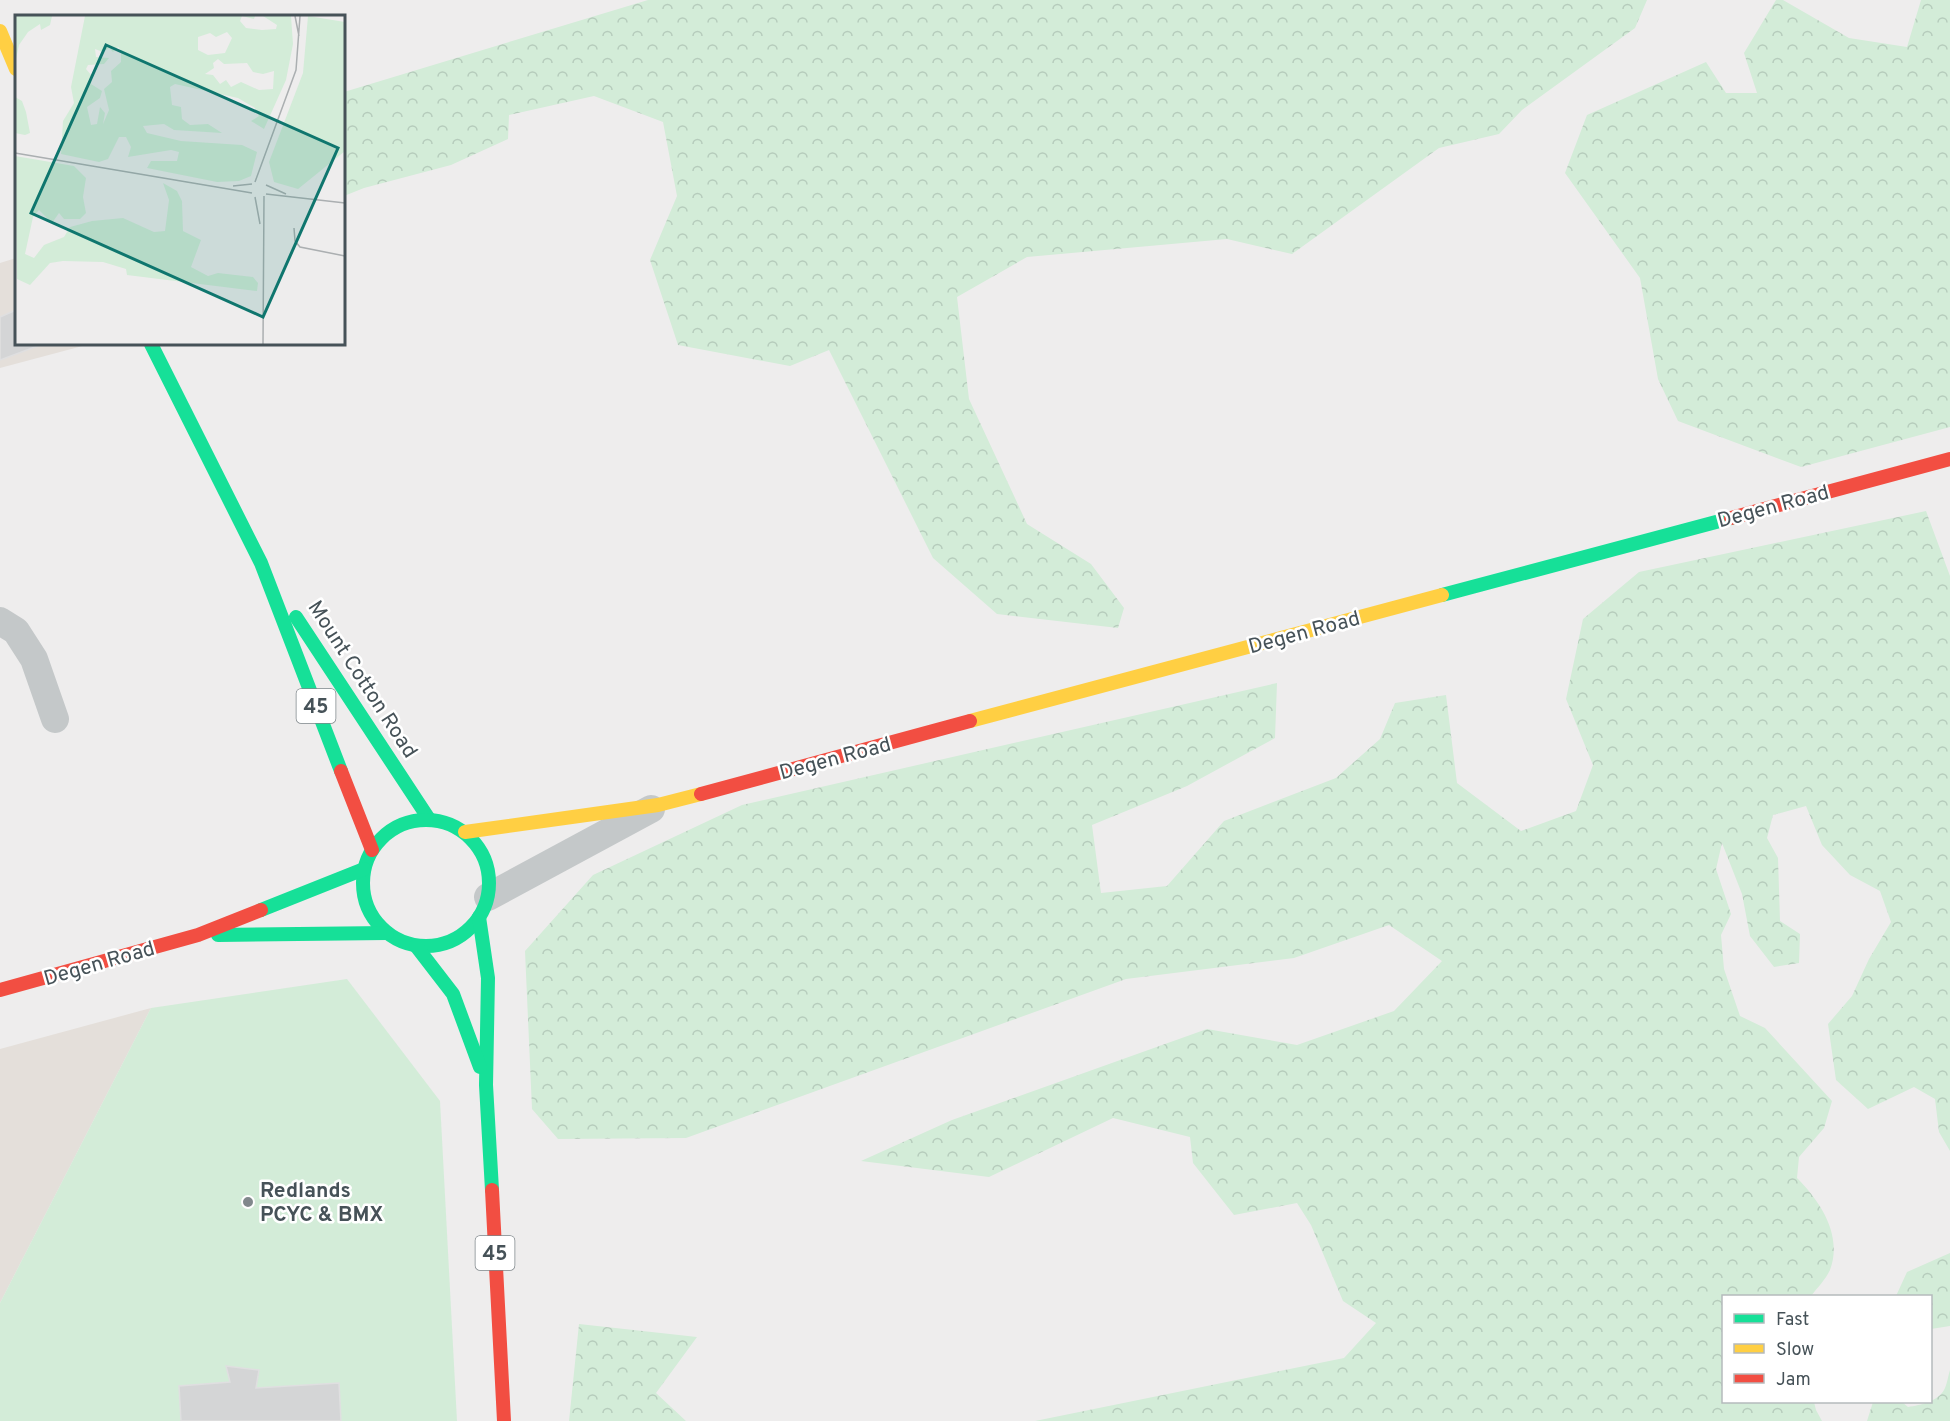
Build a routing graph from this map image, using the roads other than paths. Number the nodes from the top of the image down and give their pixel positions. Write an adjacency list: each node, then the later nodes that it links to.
1 (0, 31): 2 (street)
2 (15, 67)
3 (152, 345): 5 (street, Mount Cotton Road / 45)
4 (1950, 459): 8 (street, Degen Road)
5 (261, 562): 9 (street, Mount Cotton Road / 45); 11 (street, Mount Cotton Road / 45)
6 (0, 621): 7 (street)
7 (55, 719)
8 (658, 805): 10 (street, Degen Road); 13 (street, Degen Road)
9 (429, 819): 10 (street, 45); 11 (street, 45)
10 (465, 832): 13 (street, 45)
11 (372, 850): 12 (street, 45)
12 (364, 869): 14 (street, 45); 15 (street, Degen Road)
13 (483, 907): 16 (street); 18 (street, 45)
14 (387, 933): 15 (street, Degen Road); 16 (street, 45)
15 (198, 935): 17 (street, Degen Road)
16 (416, 946): 18 (street, 45)
17 (0, 990)
18 (486, 1085): 19 (street, 45)
19 (504, 1421)

